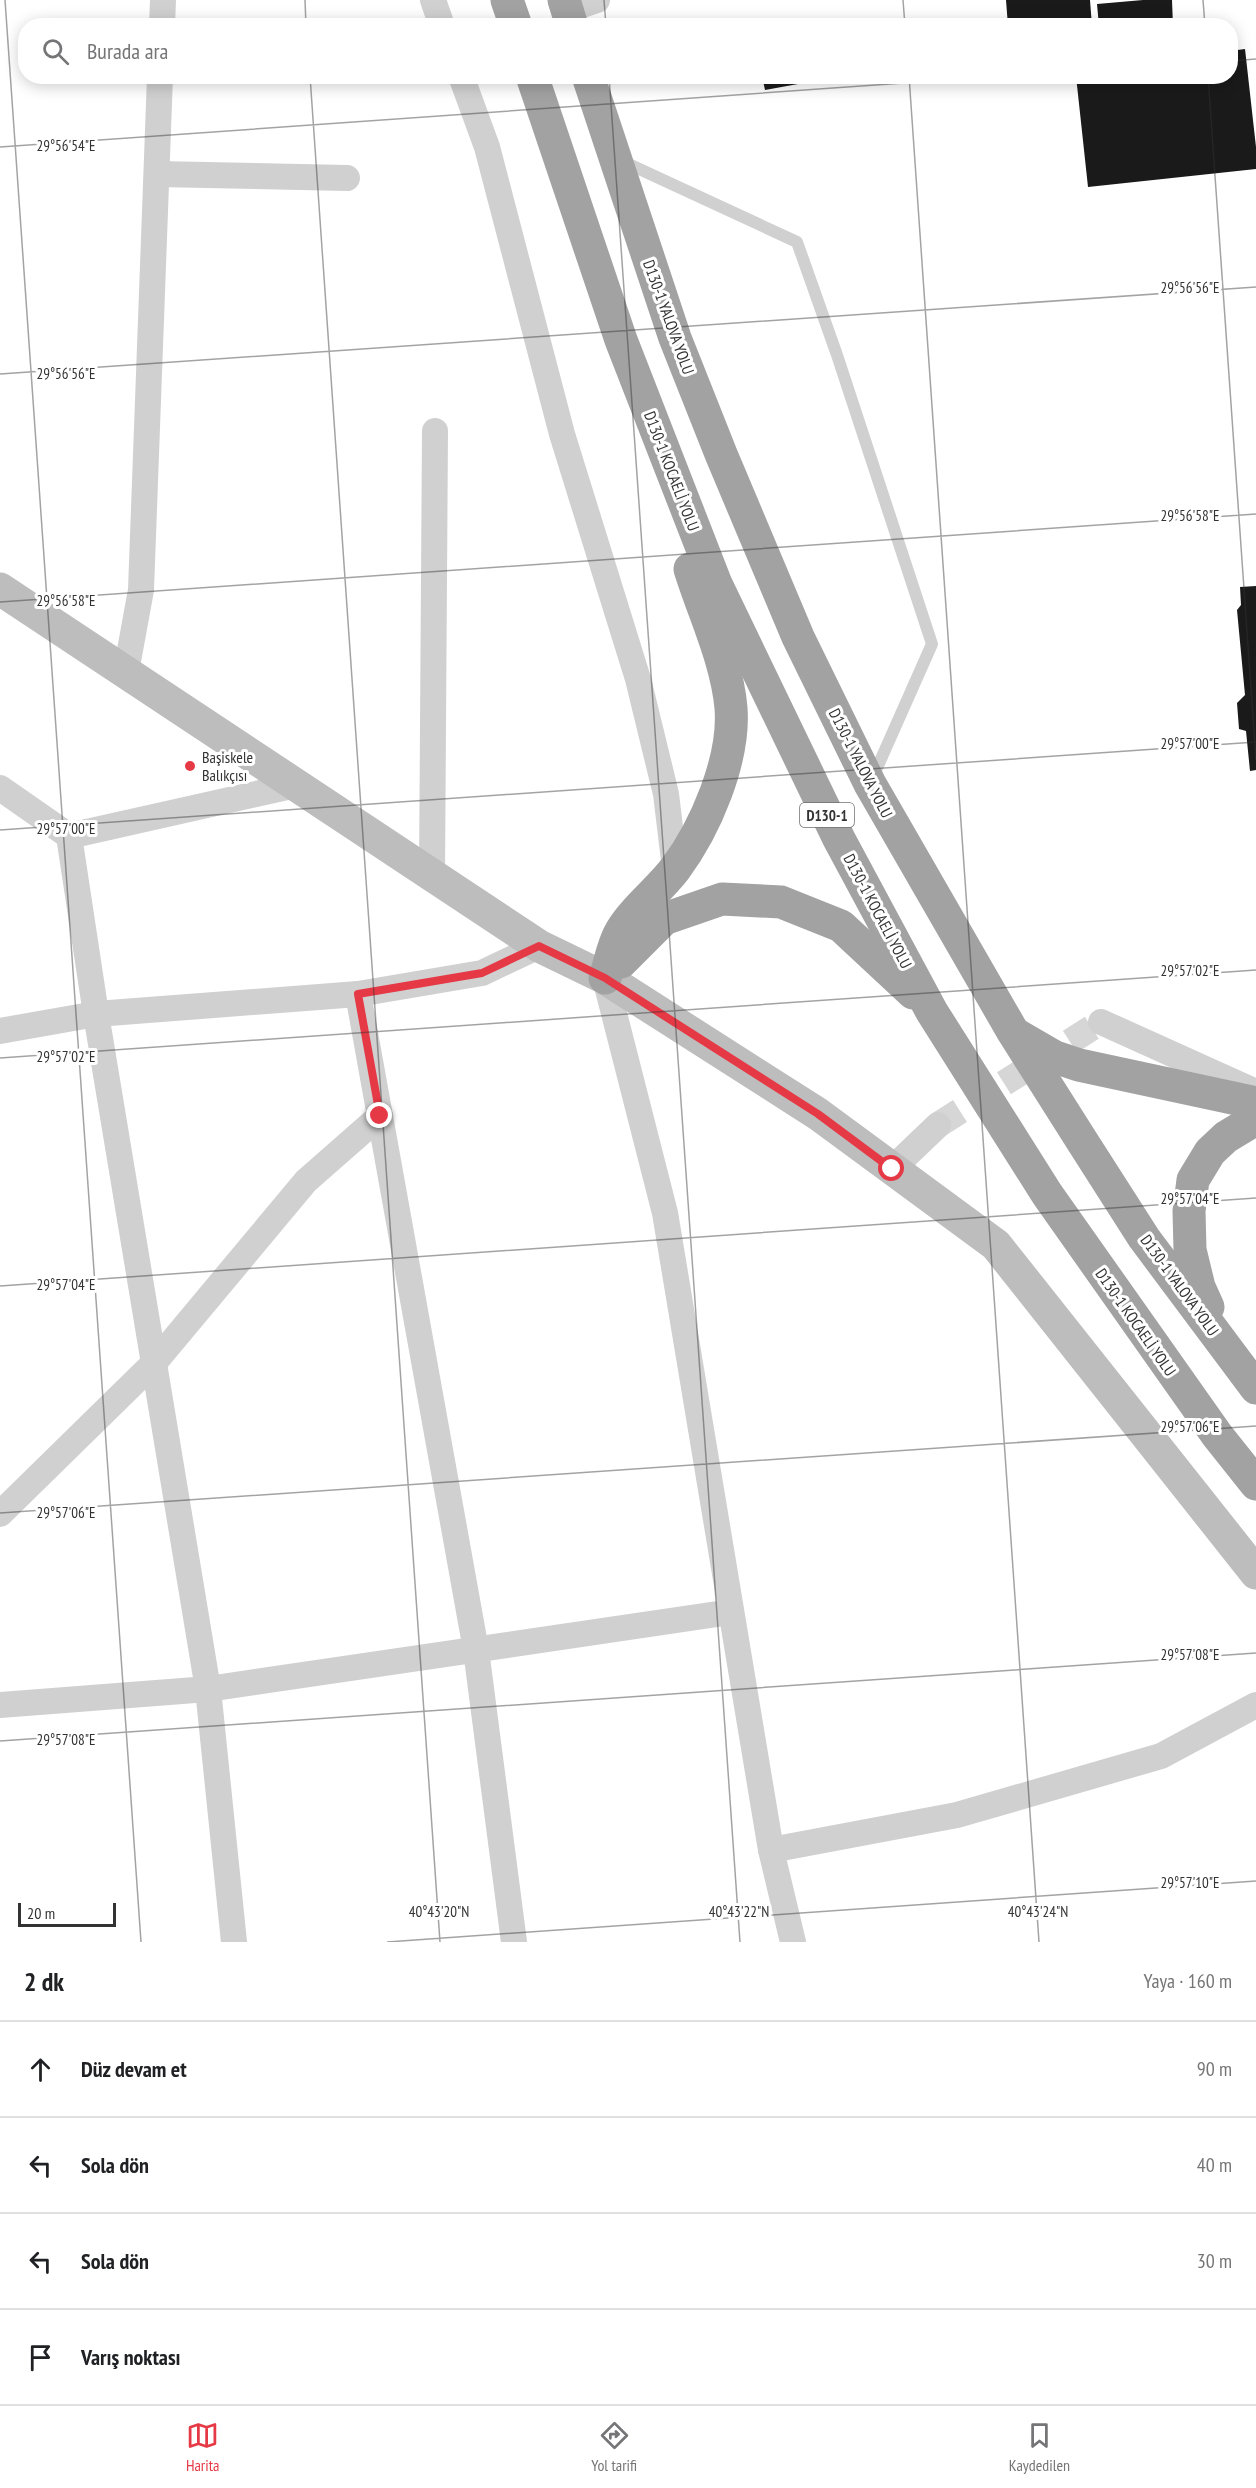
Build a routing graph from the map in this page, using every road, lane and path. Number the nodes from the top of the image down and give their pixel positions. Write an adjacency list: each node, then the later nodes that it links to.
1 (163, 0): 4 (street)
2 (433, 0): 5 (street)
3 (507, 0): 6 (highway)
4 (162, 18)
5 (439, 18)
6 (513, 18)
7 (160, 84): 12 (street)
8 (464, 84): 22 (street)
9 (535, 84): 14 (highway, D130-1 KOCAELİ YOLU / D130-1)
10 (591, 84): 11 (highway, D130-1 YALOVA YOLU / D130-1)
11 (614, 158): 18 (highway, D130-1 YALOVA YOLU / D130-1); 18 (lane)
12 (157, 174): 13 (street); 17 (street)
13 (347, 178)
14 (621, 340): 22 (highway); 27 (highway, D130-1 KOCAELİ YOLU / D130-1)
15 (435, 431): 23 (street)
16 (0, 589): 17 (main road)
17 (126, 672): 19 (main road)
18 (870, 784): 31 (highway, D130-1 YALOVA YOLU / D130-1)
19 (296, 785): 21 (street); 23 (main road)
20 (0, 788): 21 (street)
21 (69, 836): 28 (street)
22 (675, 869): 25 (highway)
23 (432, 875): 24 (main road)
24 (539, 946): 25 (main road); 26 (street)
25 (605, 978): 27 (highway); 37 (main road); 43 (street)
26 (358, 994): 28 (street); 34 (street)
27 (932, 1012): 40 (highway, D130-1 KOCAELİ YOLU / D130-1)
28 (96, 1014): 30 (street); 38 (street)
29 (1101, 1022): 32 (street)
30 (0, 1031)
31 (1013, 1032): 33 (highway); 39 (highway, D130-1 YALOVA YOLU / D130-1)
32 (1256, 1092)
33 (1256, 1103)
34 (380, 1116): 38 (street); 44 (street)
35 (1256, 1119): 39 (highway)
36 (938, 1125): 37 (street)
37 (892, 1169): 42 (main road)
38 (155, 1362): 41 (street); 45 (street)
39 (1247, 1376)
40 (1256, 1484)
41 (0, 1514)
42 (1256, 1572)
43 (731, 1612): 44 (street); 48 (street)
44 (476, 1650): 45 (street); 50 (street)
45 (208, 1689): 46 (street); 49 (street)
46 (0, 1705)
47 (1256, 1705): 48 (street)
48 (771, 1850): 51 (street)
49 (234, 1942)
50 (514, 1942)
51 (793, 1942)

